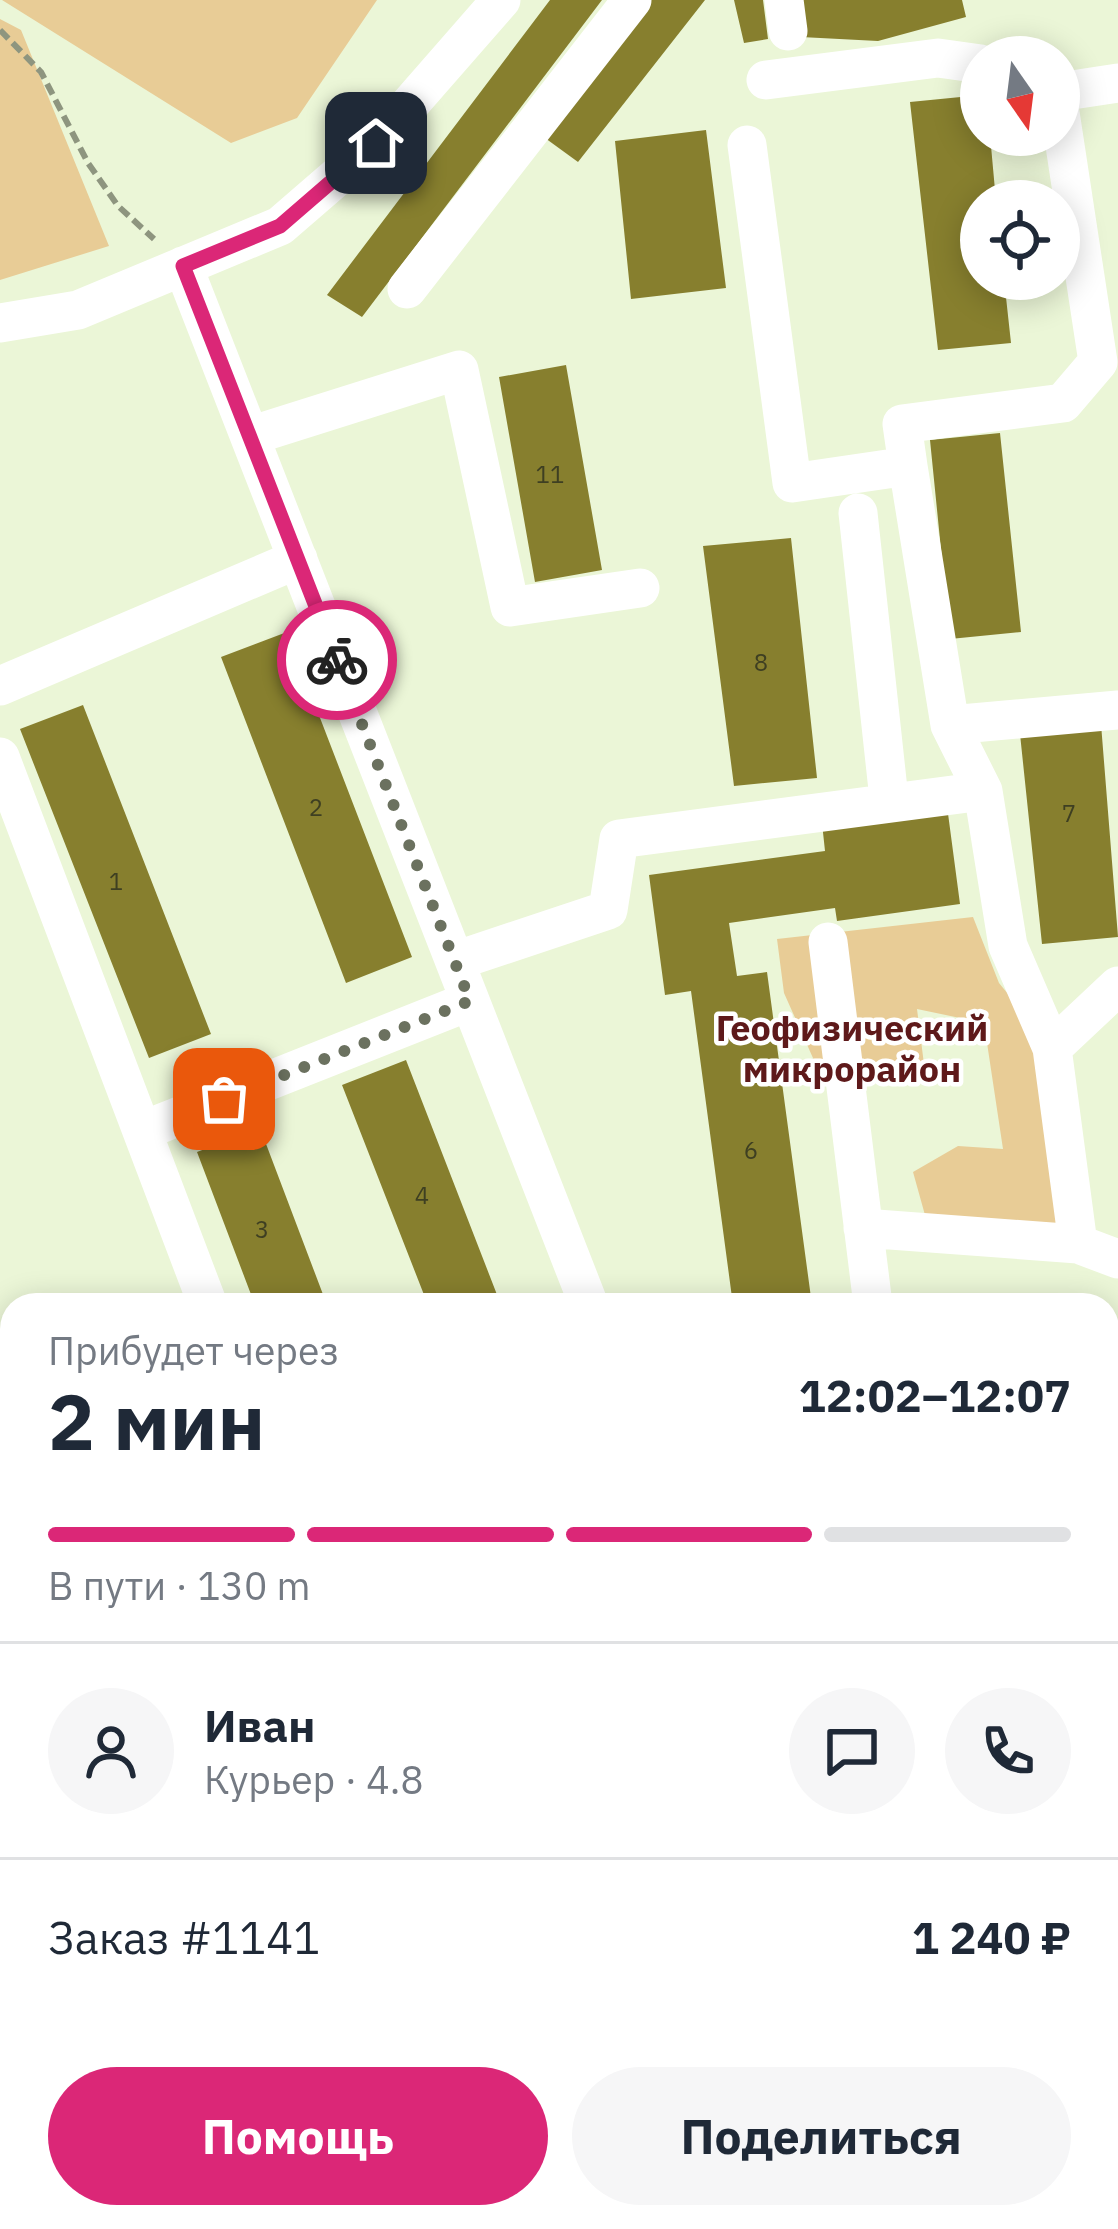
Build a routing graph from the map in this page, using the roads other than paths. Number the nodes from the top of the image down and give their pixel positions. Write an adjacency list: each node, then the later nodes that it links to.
1 (501, 0): 9 (street)
2 (632, 0): 10 (street)
3 (960, 61): 4 (street)
4 (766, 80)
5 (1118, 82): 6 (street)
6 (1080, 88)
7 (747, 145): 14 (street)
8 (1069, 156): 12 (street)
9 (183, 266): 11 (street); 13 (street)
10 (407, 290)
11 (0, 323)
12 (1108, 360): 14 (street)
13 (250, 436): 16 (street); 17 (street)
14 (908, 466): 20 (street)
15 (858, 513): 23 (street)
16 (298, 559): 18 (street); 25 (street)
17 (640, 588)
18 (0, 686)
19 (1118, 710): 20 (street)
20 (950, 724): 22 (street)
21 (0, 757): 29 (street)
22 (983, 791): 23 (street); 28 (street)
23 (890, 800): 25 (street)
24 (827, 942): 30 (street)
25 (455, 961): 27 (street)
26 (1118, 986): 28 (street)
27 (470, 1001): 29 (street); 34 (street)
28 (1052, 1048): 31 (street)
29 (142, 1131): 33 (street)
30 (863, 1228): 31 (street); 35 (street)
31 (1078, 1244): 32 (street)
32 (1118, 1258)
33 (203, 1293)
34 (584, 1293)
35 (871, 1293)

